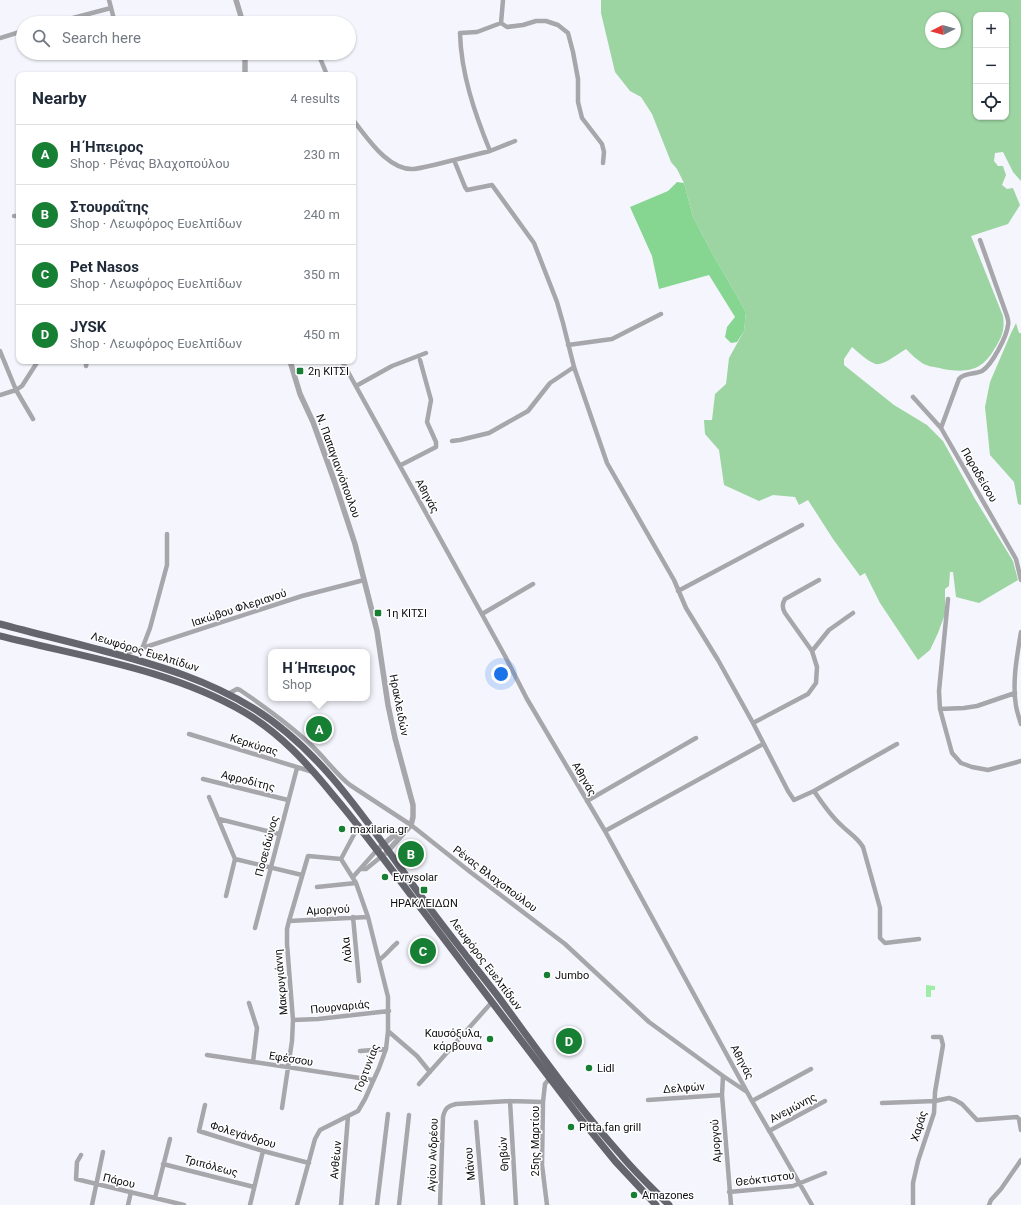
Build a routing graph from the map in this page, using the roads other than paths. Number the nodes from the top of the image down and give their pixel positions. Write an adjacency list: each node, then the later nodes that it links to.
1 (109, 0): 4 (street)
2 (236, 0): 7 (street)
3 (503, 0): 8 (street)
4 (111, 8): 5 (street); 6 (street)
5 (81, 16)
6 (113, 16)
7 (241, 16)
8 (501, 24): 17 (street); 19 (street)
9 (16, 33): 10 (street)
10 (0, 38)
11 (245, 60): 13 (street)
12 (321, 60): 14 (street)
13 (245, 72)
14 (326, 72)
15 (356, 124): 18 (street)
16 (515, 141): 17 (street)
17 (490, 151): 18 (street)
18 (454, 160): 22 (street)
19 (603, 163)
20 (980, 240): 35 (street)
21 (661, 314): 22 (street)
22 (568, 346): 29 (street)
23 (0, 351): 31 (street)
24 (426, 353): 30 (street)
25 (420, 360): 37 (street)
26 (36, 364): 31 (street)
27 (291, 364): 40 (street, Ν. Παπαγιαννόπουλου)
28 (344, 364): 30 (street, Αθηνάς)
29 (574, 367): 36 (street); 44 (street)
30 (356, 386): 37 (street, Αθηνάς)
31 (16, 390): 32 (street); 34 (street)
32 (0, 395)
33 (913, 397): 35 (street, Παραδείσου)
34 (33, 418)
35 (941, 428): 42 (street, Παραδείσου)
36 (452, 441)
37 (400, 465): 47 (street, Αθηνάς)
38 (802, 525): 44 (street)
39 (167, 534): 51 (street)
40 (364, 580): 51 (street, Ιακώβου Φλεριανού); 73 (street, Ηρακλειδών)
41 (819, 580): 52 (street)
42 (1021, 580)
43 (533, 584): 47 (street)
44 (678, 591): 57 (street)
45 (948, 599): 56 (street)
46 (853, 613): 52 (street)
47 (482, 614): 70 (street, Αθηνάς)
48 (0, 624): 53 (main road, Λεωφόρος Ευελπίδων)
49 (1021, 632): 54 (street)
50 (0, 636): 65 (main road, Λεωφόρος Ευελπίδων)
51 (142, 649): 53 (street, Ιακώβου Φλεριανού)
52 (812, 651): 57 (street)
53 (121, 656): 55 (main road, Λεωφόρος Ευελπίδων)
54 (1015, 692): 56 (street); 58 (street)
55 (228, 694): 73 (street, Ρένας Βλαχοπούλου); 77 (main road, Λεωφόρος Ευελπίδων)
56 (940, 709): 63 (street)
57 (753, 723): 61 (street)
58 (1021, 724)
59 (189, 734): 64 (street, Κερκύρας)
60 (696, 738): 70 (street)
61 (763, 744): 67 (street); 75 (street)
62 (897, 744): 67 (street)
63 (1021, 761)
64 (297, 768): 65 (street, Κερκύρας); 69 (street, Ποσειδώνος)
65 (314, 772): 72 (main road, Λεωφόρος Ευελπίδων)
66 (203, 779): 69 (street, Αφροδίτης)
67 (814, 791): 94 (street)
68 (208, 797): 71 (street)
69 (288, 800): 76 (street, Ποσειδώνος)
70 (587, 801): 75 (street, Αθηνάς)
71 (219, 819): 76 (street); 81 (street)
72 (359, 825): 78 (main road, Λεωφόρος Ευελπίδων); 82 (street)
73 (411, 825): 74 (street); 111 (street, Ρένας Βλαχοπούλου)
74 (405, 831): 77 (street); 79 (street)
75 (605, 832): 115 (street, Αθηνάς)
76 (279, 834): 83 (street, Ποσειδώνος)
77 (383, 844): 78 (street); 79 (main road, Λεωφόρος Ευελπίδων)
78 (377, 850): 80 (main road, Λεωφόρος Ευελπίδων); 84 (street)
79 (388, 851): 80 (street); 160 (main road, Λεωφόρος Ευελπίδων)
80 (382, 856): 84 (street); 98 (main road, Λεωφόρος Ευελπίδων)
81 (235, 859): 83 (street); 89 (street)
82 (341, 859): 85 (street, Μακρυγιάννη); 86 (street, Γορτυνίας)
83 (270, 868): 85 (street); 93 (street, Ποσειδώνος)
84 (360, 869): 86 (street)
85 (302, 874): 92 (street, Μακρυγιάννη)
86 (353, 877): 87 (street, Γορτυνίας)
87 (356, 883): 88 (street); 91 (street, Γορτυνίας)
88 (317, 887)
89 (226, 896)
90 (353, 917): 91 (street, Αμοργού); 92 (street, Αμοργού); 97 (street, Λάλα)
91 (368, 917): 96 (street, Γορτυνίας)
92 (289, 921): 101 (street, Μακρυγιάννη)
93 (255, 928)
94 (919, 939)
95 (397, 943): 96 (street)
96 (379, 960): 100 (street, Γορτυνίας)
97 (359, 981)
98 (492, 1002): 110 (street); 112 (main road, Λεωφόρος Ευελπίδων)
99 (249, 1003): 107 (street)
100 (389, 1011): 101 (street, Πουρναριάς); 102 (street, Γορτυνίας)
101 (293, 1020): 108 (street, Μακρυγιάννη)
102 (388, 1031): 104 (street, Γορτυνίας); 110 (street)
103 (933, 1037): 121 (street, Χαράς)
104 (386, 1049): 105 (street); 113 (street, Γορτυνίας)
105 (360, 1051)
106 (207, 1055): 107 (street, Εφέσσου)
107 (253, 1062): 108 (street, Εφέσσου)
108 (287, 1068): 113 (street, Εφέσσου); 125 (street, Μακρυγιάννη)
109 (812, 1069): 119 (street)
110 (430, 1072): 114 (street)
111 (722, 1076): 115 (street, Ρένας Βλαχοπούλου); 116 (street, Αμοργού)
112 (550, 1078): 122 (street, 25ης Μαρτίου); 159 (main road, Λεωφόρος Ευελπίδων)
113 (373, 1080): 128 (street, Γορτυνίας)
114 (419, 1084)
115 (748, 1093): 119 (street, Αθηνάς)
116 (722, 1095): 117 (street, Δελφών); 144 (street, Αμοργού)
117 (648, 1100)
118 (510, 1101): 122 (street, Αγίου Ανδρέου); 155 (street, Αγίου Ανδρέου); 157 (street, Θηβών)
119 (752, 1101): 131 (street, Αθηνάς)
120 (825, 1101): 131 (street, Ανεμώνης)
121 (935, 1101): 123 (street); 130 (street); 163 (street, Χαράς)
122 (543, 1102): 158 (street, 25ης Μαρτίου)
123 (882, 1103)
124 (205, 1105): 133 (street, Φολεγάνδρου)
125 (282, 1108)
126 (388, 1114): 153 (street)
127 (409, 1115): 154 (street)
128 (348, 1116): 137 (street, Γορτυνίας); 152 (street, Ανθέων)
129 (476, 1122): 156 (street, Μάνου)
130 (1021, 1130)
131 (769, 1131): 140 (street, Αθηνάς)
132 (170, 1139): 138 (street)
133 (263, 1151): 137 (street, Φολεγάνδρου); 142 (street)
134 (103, 1152): 141 (street)
135 (81, 1155): 141 (street, Πάρου)
136 (1021, 1160): 164 (street)
137 (309, 1163): 151 (street, Γορτυνίας)
138 (163, 1164): 142 (street, Τριπόλεως); 145 (street)
139 (825, 1173): 140 (street, Θεόκτιστου)
140 (799, 1184): 144 (street, Θεόκτιστου); 162 (street, Αθηνάς)
141 (97, 1185): 143 (street, Πάρου); 147 (street)
142 (254, 1187): 150 (street)
143 (130, 1192): 145 (street, Πάρου); 148 (street)
144 (729, 1192): 161 (street, Αμοργού)
145 (155, 1198): 146 (street, Πάρου)
146 (172, 1204): 149 (street, Πάρου)
147 (92, 1205)
148 (128, 1205)
149 (184, 1205)
150 (250, 1205)
151 (297, 1205)
152 (341, 1205)
153 (377, 1205)
154 (398, 1205)
155 (440, 1205)
156 (483, 1205)
157 (516, 1205)
158 (547, 1205)
159 (656, 1205)
160 (669, 1205)
161 (731, 1205)
162 (812, 1205)
163 (913, 1205)
164 (989, 1205)

